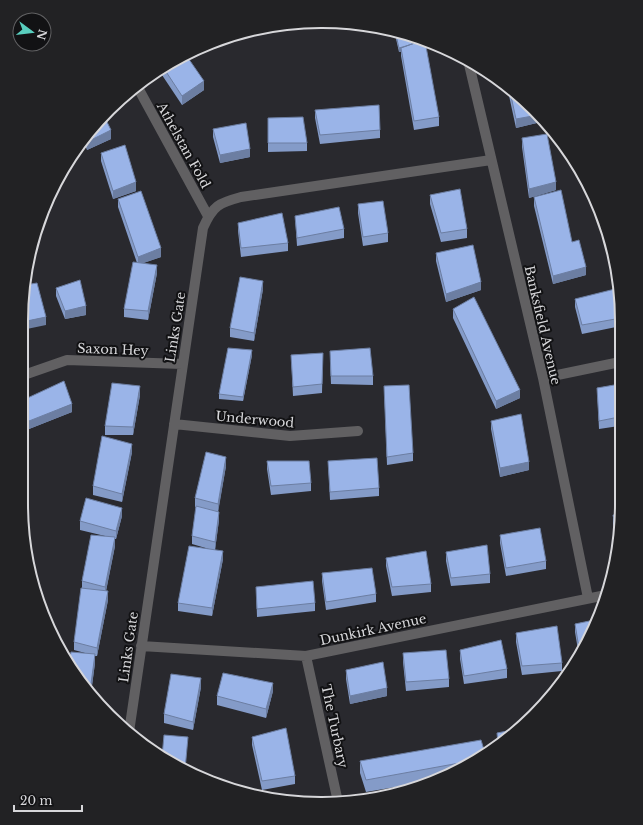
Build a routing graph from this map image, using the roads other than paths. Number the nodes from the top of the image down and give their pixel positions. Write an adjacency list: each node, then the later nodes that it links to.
1 (470, 68): 3 (street, Banksfield Avenue)
2 (139, 92): 4 (street, Athelstan Fold)
3 (491, 160): 4 (street, Links Gate); 8 (street, Banksfield Avenue)
4 (208, 216): 6 (street, Links Gate)
5 (615, 363): 8 (street)
6 (182, 364): 7 (street, Saxon Hey); 9 (street, Links Gate)
7 (28, 374)
8 (543, 378): 12 (street, Banksfield Avenue)
9 (174, 424): 10 (street, Underwood); 13 (street, Links Gate)
10 (358, 431)
11 (600, 595): 12 (street, Dunkirk Avenue)
12 (588, 598): 14 (street, Dunkirk Avenue)
13 (141, 646): 14 (street, Dunkirk Avenue); 15 (street, Links Gate)
14 (306, 656): 16 (street, The Turbary)
15 (130, 726)
16 (337, 796)

